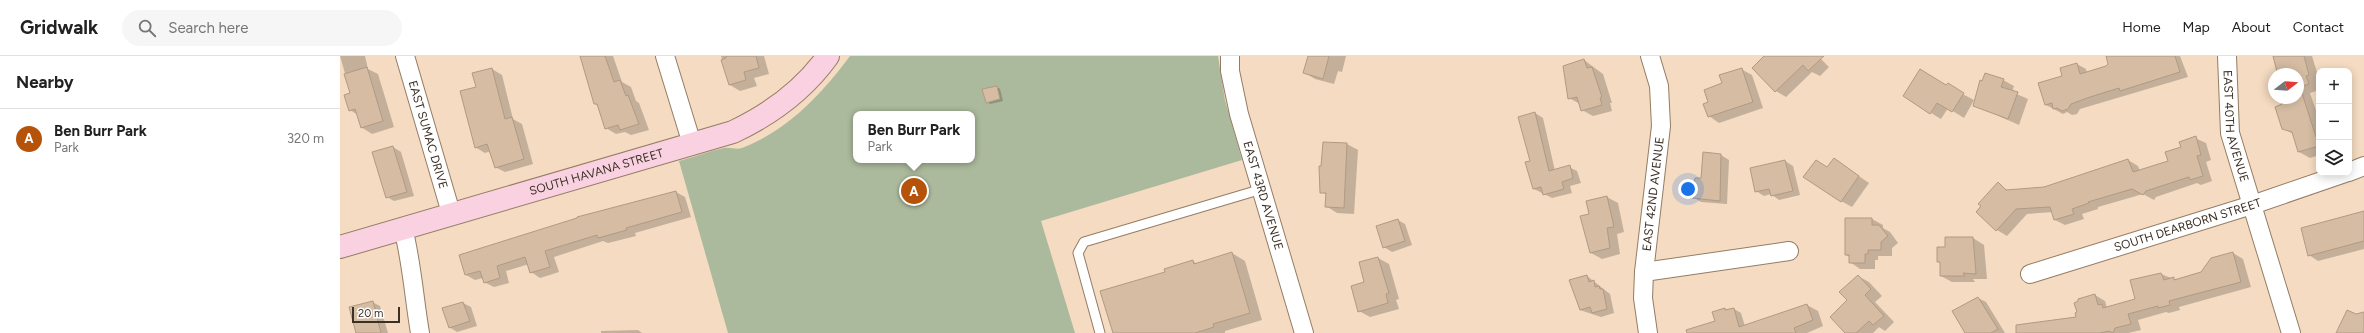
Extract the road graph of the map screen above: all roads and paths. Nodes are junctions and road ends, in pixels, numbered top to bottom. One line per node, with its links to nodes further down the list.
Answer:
1 (405, 56): 13 (street, EAST SUMAC DRIVE)
2 (665, 56): 7 (street)
3 (828, 56): 7 (street, SOUTH HAVANA STREET)
4 (1230, 56): 11 (street, EAST 43RD AVENUE)
5 (1650, 56): 17 (street, EAST 42ND AVENUE)
6 (2227, 56): 12 (street, EAST 40TH AVENUE)
7 (692, 144): 13 (street, SOUTH HAVANA STREET)
8 (2364, 166): 9 (street)
9 (2352, 171)
10 (2336, 176): 12 (street, SOUTH DEARBORN STREET)
11 (1262, 189): 20 (lane); 21 (street, EAST 43RD AVENUE)
12 (2252, 205): 18 (street, SOUTH DEARBORN STREET); 23 (street, EAST 40TH AVENUE)
13 (451, 213): 14 (street, SOUTH HAVANA STREET)
14 (404, 228): 15 (street, SOUTH HAVANA STREET); 19 (street)
15 (340, 247)
16 (1789, 251): 17 (street)
17 (1644, 272): 22 (street, EAST 42ND AVENUE)
18 (2030, 274)
19 (420, 333)
20 (1100, 333)
21 (1304, 333)
22 (1648, 333)
23 (2291, 333)

